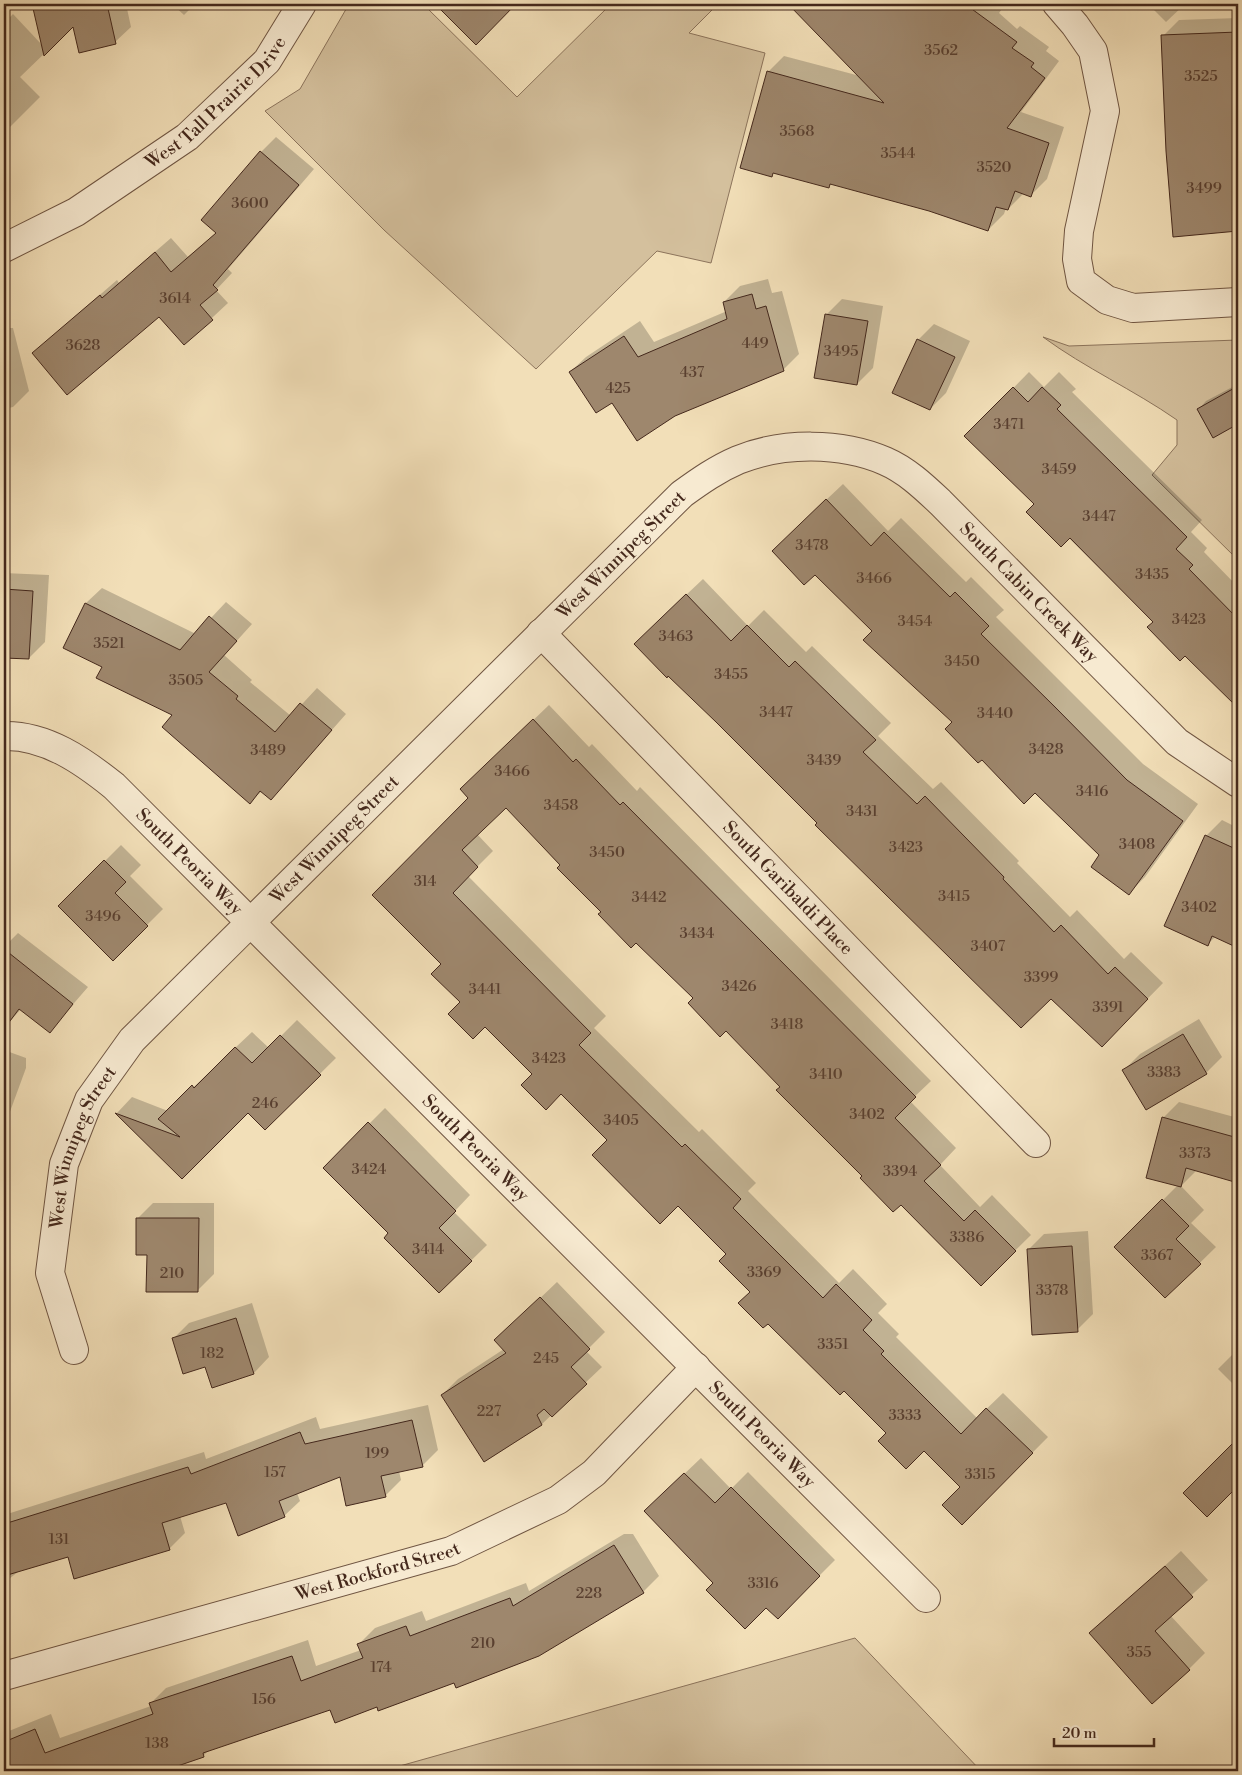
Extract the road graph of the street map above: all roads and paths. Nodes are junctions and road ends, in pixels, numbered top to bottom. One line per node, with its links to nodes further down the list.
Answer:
1 (302, 4): 3 (street, West Tall Prairie Drive)
2 (1057, 4): 4 (street)
3 (4, 248)
4 (1238, 302)
5 (798, 448): 6 (street, West Winnipeg Street); 8 (street, South Cabin Creek Way)
6 (541, 633): 9 (street, West Winnipeg Street); 10 (street, South Garibaldi Place)
7 (4, 736): 9 (street, South Peoria Way)
8 (1238, 783)
9 (250, 922): 11 (street, West Winnipeg Street); 12 (street, South Peoria Way)
10 (1036, 1143)
11 (74, 1350)
12 (696, 1367): 13 (street, South Peoria Way); 14 (street, West Rockford Street)
13 (926, 1598)
14 (4, 1676)

